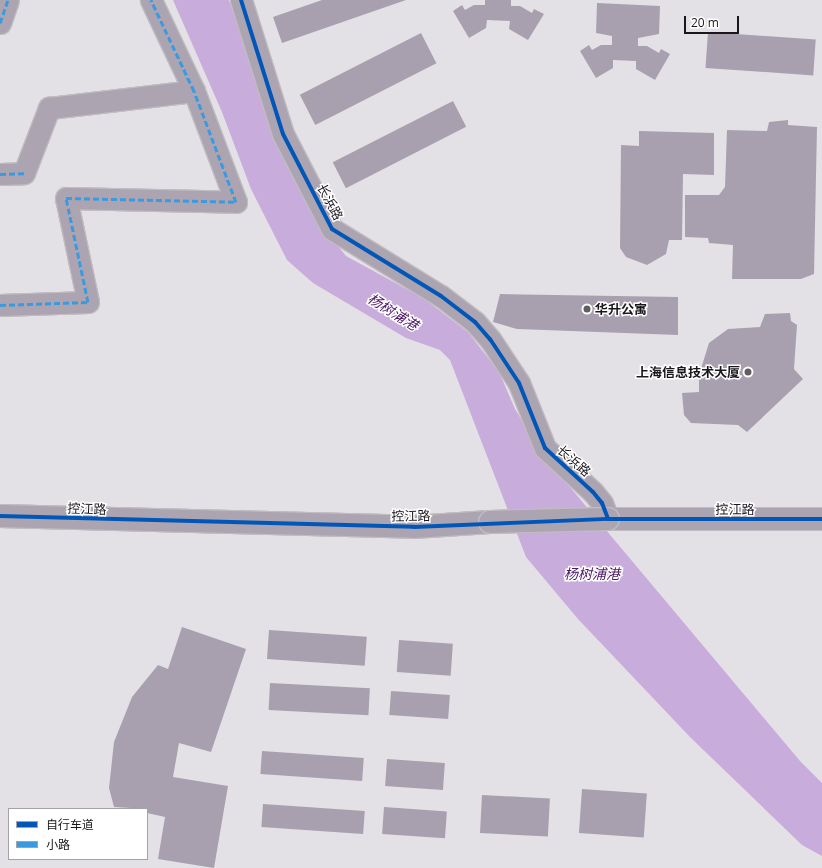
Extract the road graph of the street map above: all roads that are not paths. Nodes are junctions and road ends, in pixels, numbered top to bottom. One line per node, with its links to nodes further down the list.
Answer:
1 (8, 0): 4 (street)
2 (151, 0): 5 (street)
3 (241, 0): 9 (street, 长浜路)
4 (0, 23)
5 (194, 91): 6 (street); 7 (street)
6 (0, 174)
7 (0, 305)
8 (0, 516): 9 (main road, 控江路, bridge)
9 (608, 519): 10 (main road, 控江路)
10 (822, 519)

